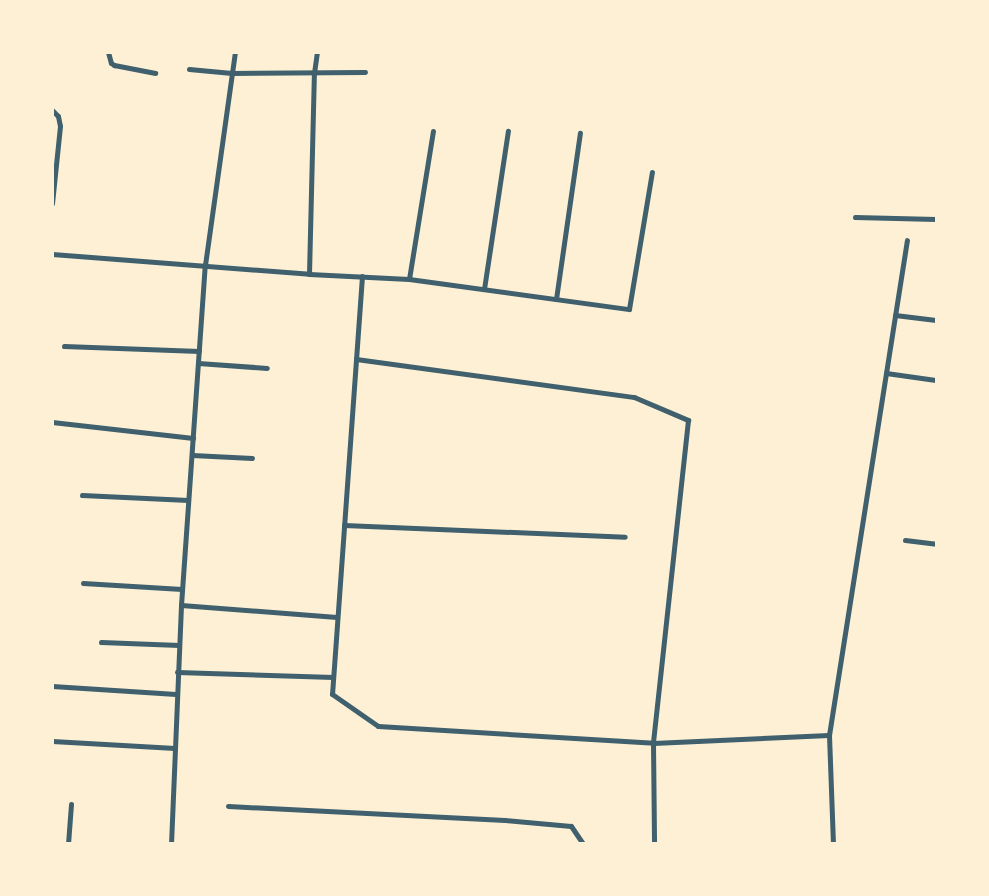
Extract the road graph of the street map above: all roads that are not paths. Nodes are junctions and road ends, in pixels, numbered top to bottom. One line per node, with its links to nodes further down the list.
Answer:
1 (108, 52): 6 (street)
2 (235, 52): 7 (street)
3 (317, 52): 8 (street)
4 (189, 69): 7 (street)
5 (365, 72): 8 (street)
6 (155, 73)
7 (232, 73): 8 (street); 19 (street)
8 (314, 73): 20 (street)
9 (52, 110): 14 (street)
10 (432, 131): 22 (street)
11 (508, 131): 23 (street)
12 (580, 133): 24 (street)
13 (652, 172): 24 (street)
14 (52, 204)
15 (855, 217): 16 (street)
16 (936, 218)
17 (907, 240): 25 (street)
18 (52, 254): 19 (street)
19 (205, 265): 20 (street); 28 (street)
20 (309, 274): 21 (street)
21 (362, 276): 22 (street); 29 (street)
22 (408, 279): 23 (street)
23 (484, 289): 24 (street)
24 (556, 299)
25 (895, 315): 26 (street); 32 (street)
26 (936, 320)
27 (64, 346): 28 (street)
28 (199, 351): 30 (street)
29 (356, 359): 40 (street); 56 (street)
30 (198, 362): 31 (street); 35 (street)
31 (267, 368)
32 (886, 373): 33 (street); 54 (street)
33 (936, 380)
34 (52, 422): 35 (street)
35 (193, 438): 36 (street)
36 (192, 455): 37 (street); 39 (street)
37 (252, 458)
38 (82, 496): 39 (street)
39 (188, 500): 45 (street)
40 (344, 525): 41 (street); 47 (street)
41 (625, 538)
42 (905, 540): 43 (street)
43 (936, 544)
44 (83, 583): 45 (street)
45 (182, 589): 46 (street)
46 (181, 605): 47 (street); 49 (street)
47 (338, 617): 51 (street)
48 (101, 642): 49 (street)
49 (179, 645): 50 (street)
50 (177, 672): 51 (street); 53 (street)
51 (333, 677): 56 (street)
52 (52, 686): 53 (street)
53 (176, 694): 57 (street)
54 (829, 735): 56 (street); 64 (street)
55 (52, 740): 57 (street)
56 (653, 743): 63 (street)
57 (175, 748): 61 (street)
58 (71, 804): 60 (street)
59 (228, 806): 62 (street)
60 (68, 844)
61 (171, 844)
62 (583, 844)
63 (654, 844)
64 (833, 844)

